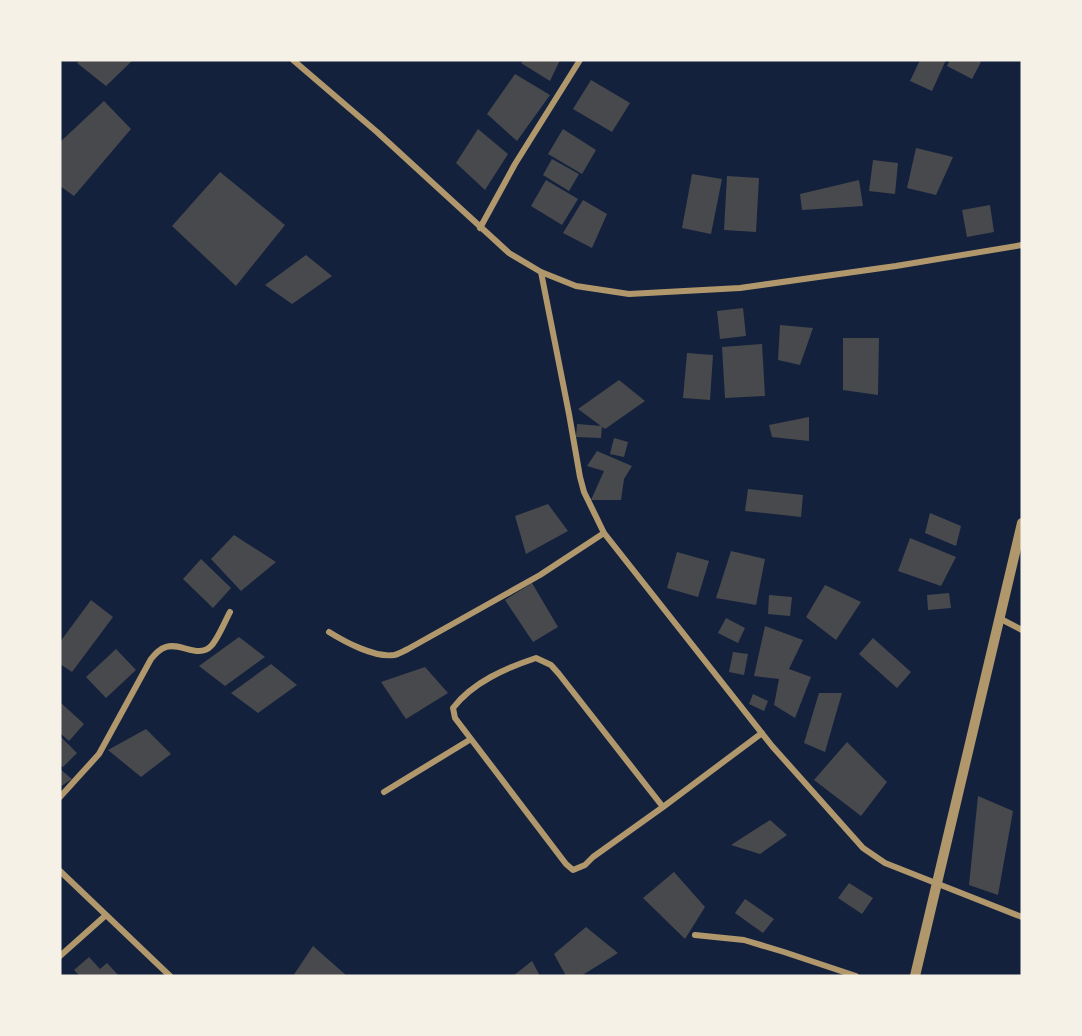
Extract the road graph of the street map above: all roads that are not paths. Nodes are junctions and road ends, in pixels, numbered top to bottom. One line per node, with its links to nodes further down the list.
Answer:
1 (293, 60): 3 (street)
2 (580, 60): 3 (street)
3 (480, 228): 5 (street)
4 (1022, 245): 5 (street)
5 (541, 272): 7 (street)
6 (1022, 523): 9 (street)
7 (603, 533): 11 (street); 12 (street)
8 (230, 612): 15 (street)
9 (999, 618): 10 (street); 18 (street)
10 (1022, 630)
11 (329, 632)
12 (762, 733): 16 (street); 18 (street)
13 (471, 739): 14 (street); 16 (street); 16 (street)
14 (384, 792)
15 (60, 797)
16 (663, 807)
17 (60, 871): 19 (street)
18 (936, 883): 20 (street); 25 (street)
19 (106, 915): 22 (street); 23 (street)
20 (1022, 917)
21 (695, 935): 24 (street)
22 (60, 956)
23 (170, 976)
24 (856, 976)
25 (915, 976)

